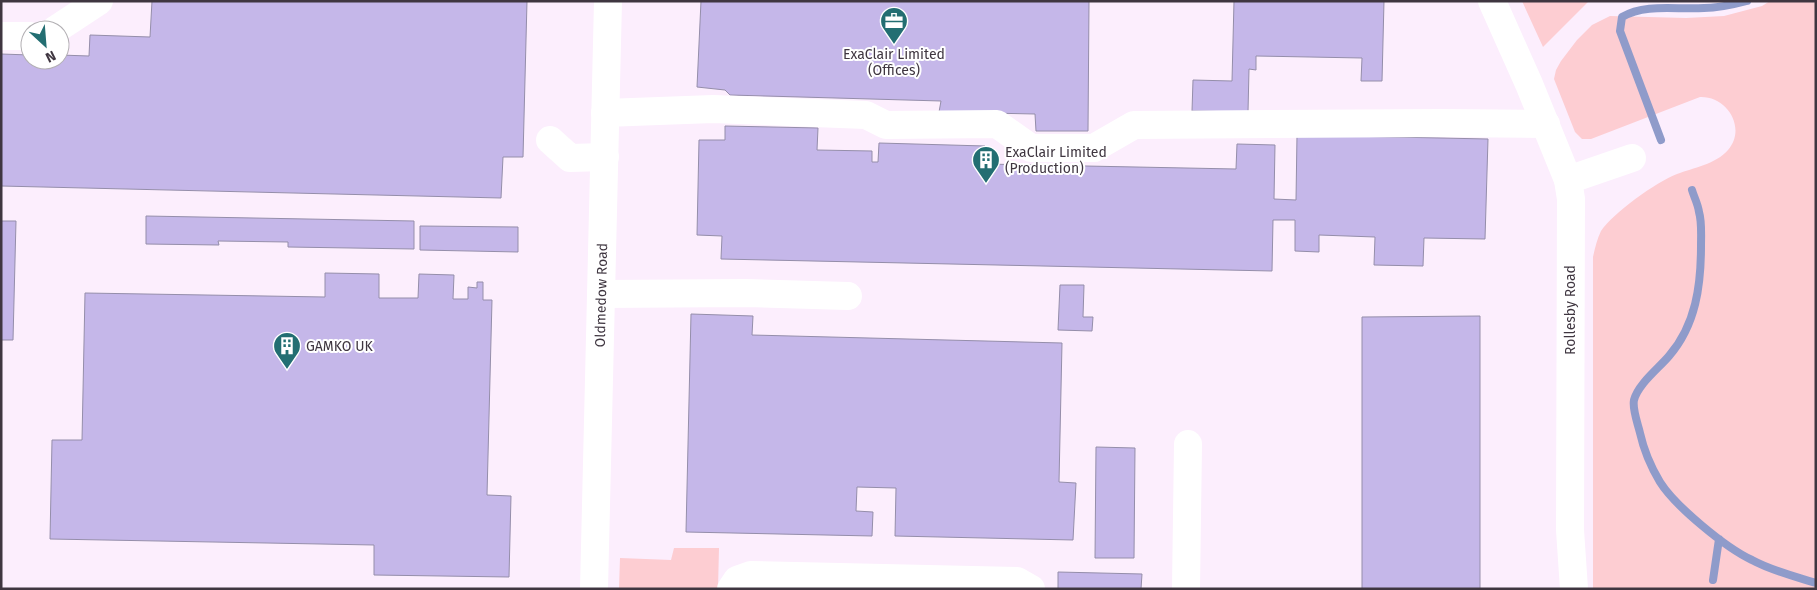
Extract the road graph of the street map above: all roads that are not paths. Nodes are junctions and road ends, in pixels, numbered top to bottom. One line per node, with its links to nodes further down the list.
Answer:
1 (99, 1): 4 (street)
2 (608, 1): 7 (street, Oldmedow Road)
3 (1492, 1): 8 (street, Rollesby Road)
4 (70, 20)
5 (1, 36): 6 (street)
6 (20, 36)
7 (605, 113): 8 (street); 10 (street, Oldmedow Road)
8 (1546, 124): 12 (street, Rollesby Road)
9 (550, 140): 10 (street)
10 (605, 157): 13 (street, Oldmedow Road)
11 (1632, 158): 12 (street)
12 (1568, 180): 20 (street, Rollesby Road)
13 (601, 294): 14 (street); 16 (street, Oldmedow Road)
14 (848, 296)
15 (1188, 444): 19 (street)
16 (594, 589)
17 (731, 589): 18 (street)
18 (1031, 589)
19 (1186, 589)
20 (1574, 589)

